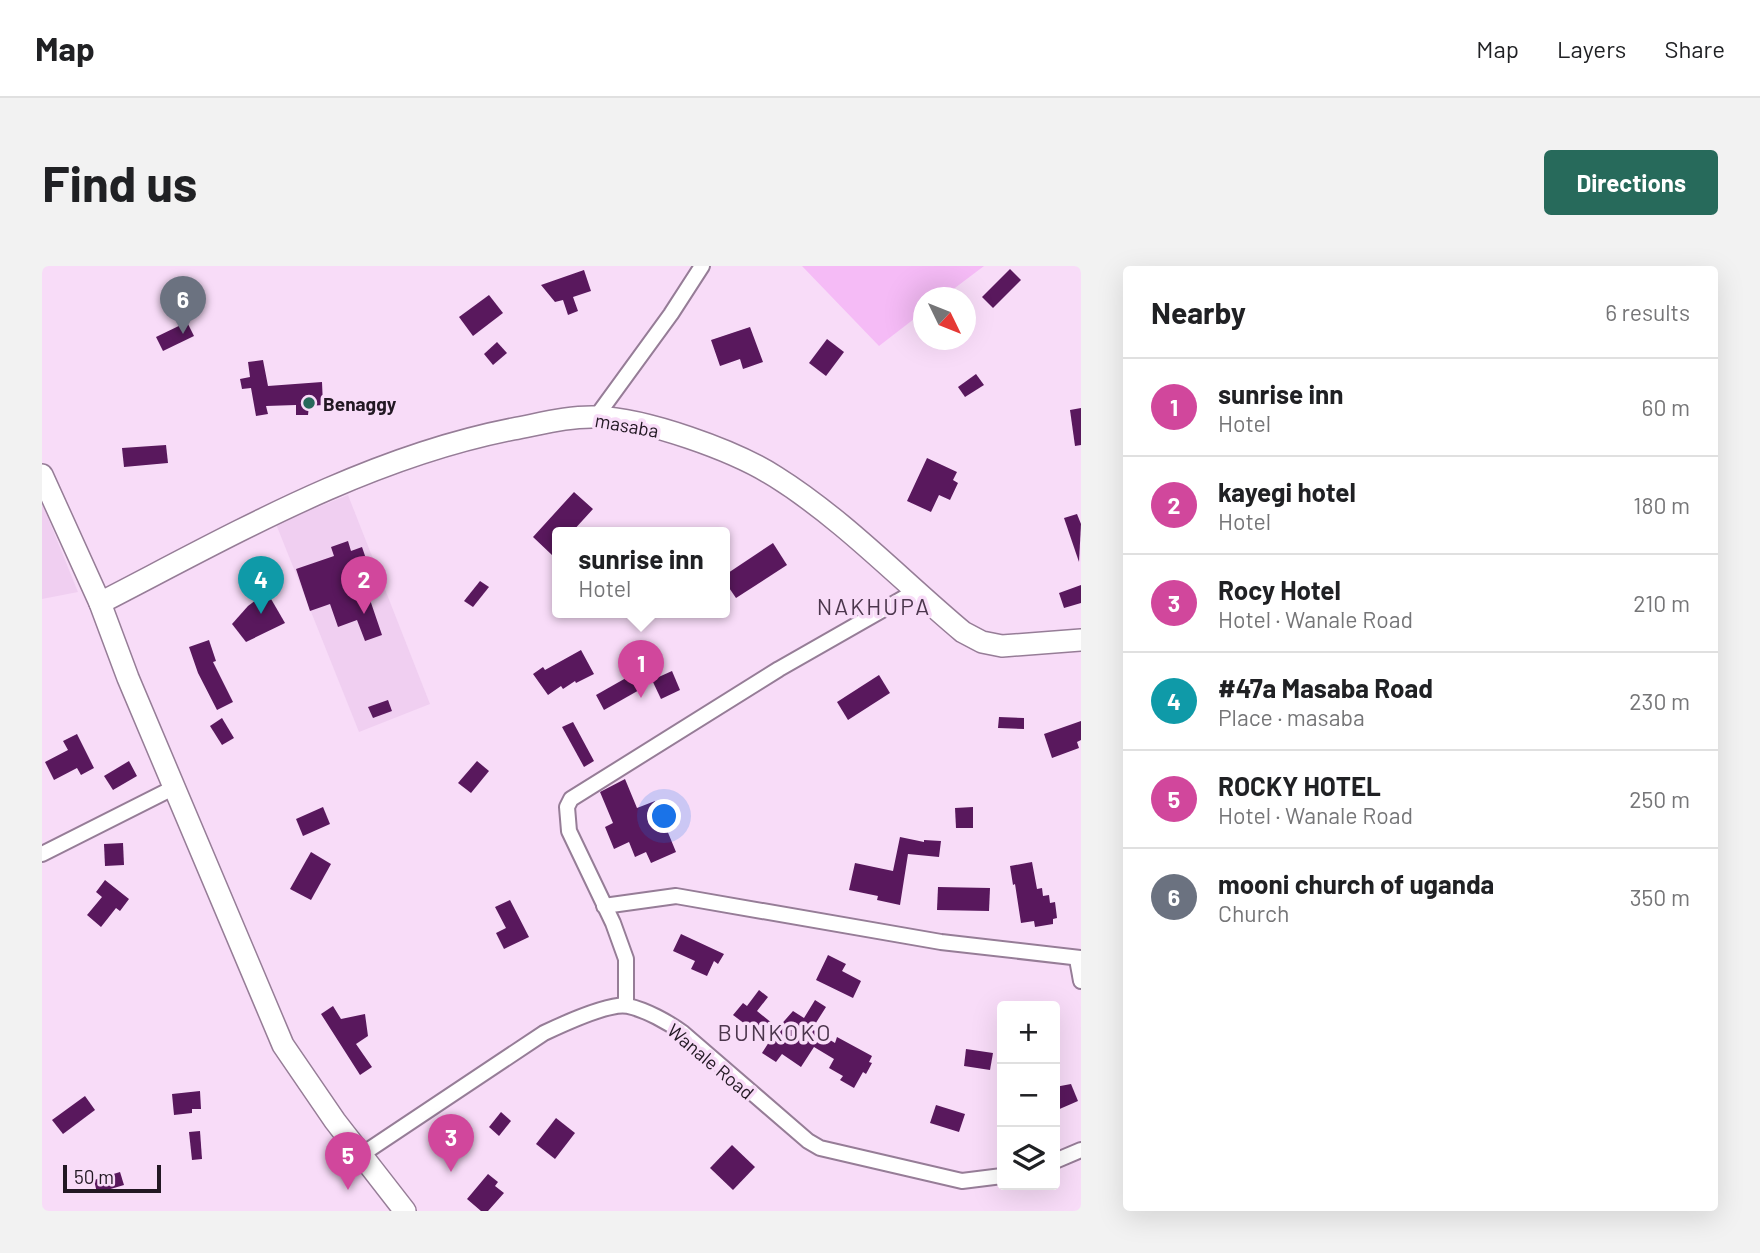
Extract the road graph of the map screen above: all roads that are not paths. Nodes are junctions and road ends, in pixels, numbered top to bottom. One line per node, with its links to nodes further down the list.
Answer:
1 (702, 266): 2 (street)
2 (596, 417): 4 (street, masaba); 5 (street, masaba)
3 (42, 475): 5 (street)
4 (914, 592): 6 (street, masaba); 9 (street)
5 (100, 603): 7 (street)
6 (1081, 640)
7 (173, 788): 8 (street); 14 (street)
8 (42, 854)
9 (604, 906): 10 (street); 12 (street)
10 (1079, 958): 11 (street)
11 (1081, 981)
12 (626, 1005): 14 (street); 16 (street, Wanale Road)
13 (1081, 1150): 15 (street)
14 (360, 1155): 17 (street)
15 (1060, 1158)
16 (997, 1177)
17 (405, 1211)

